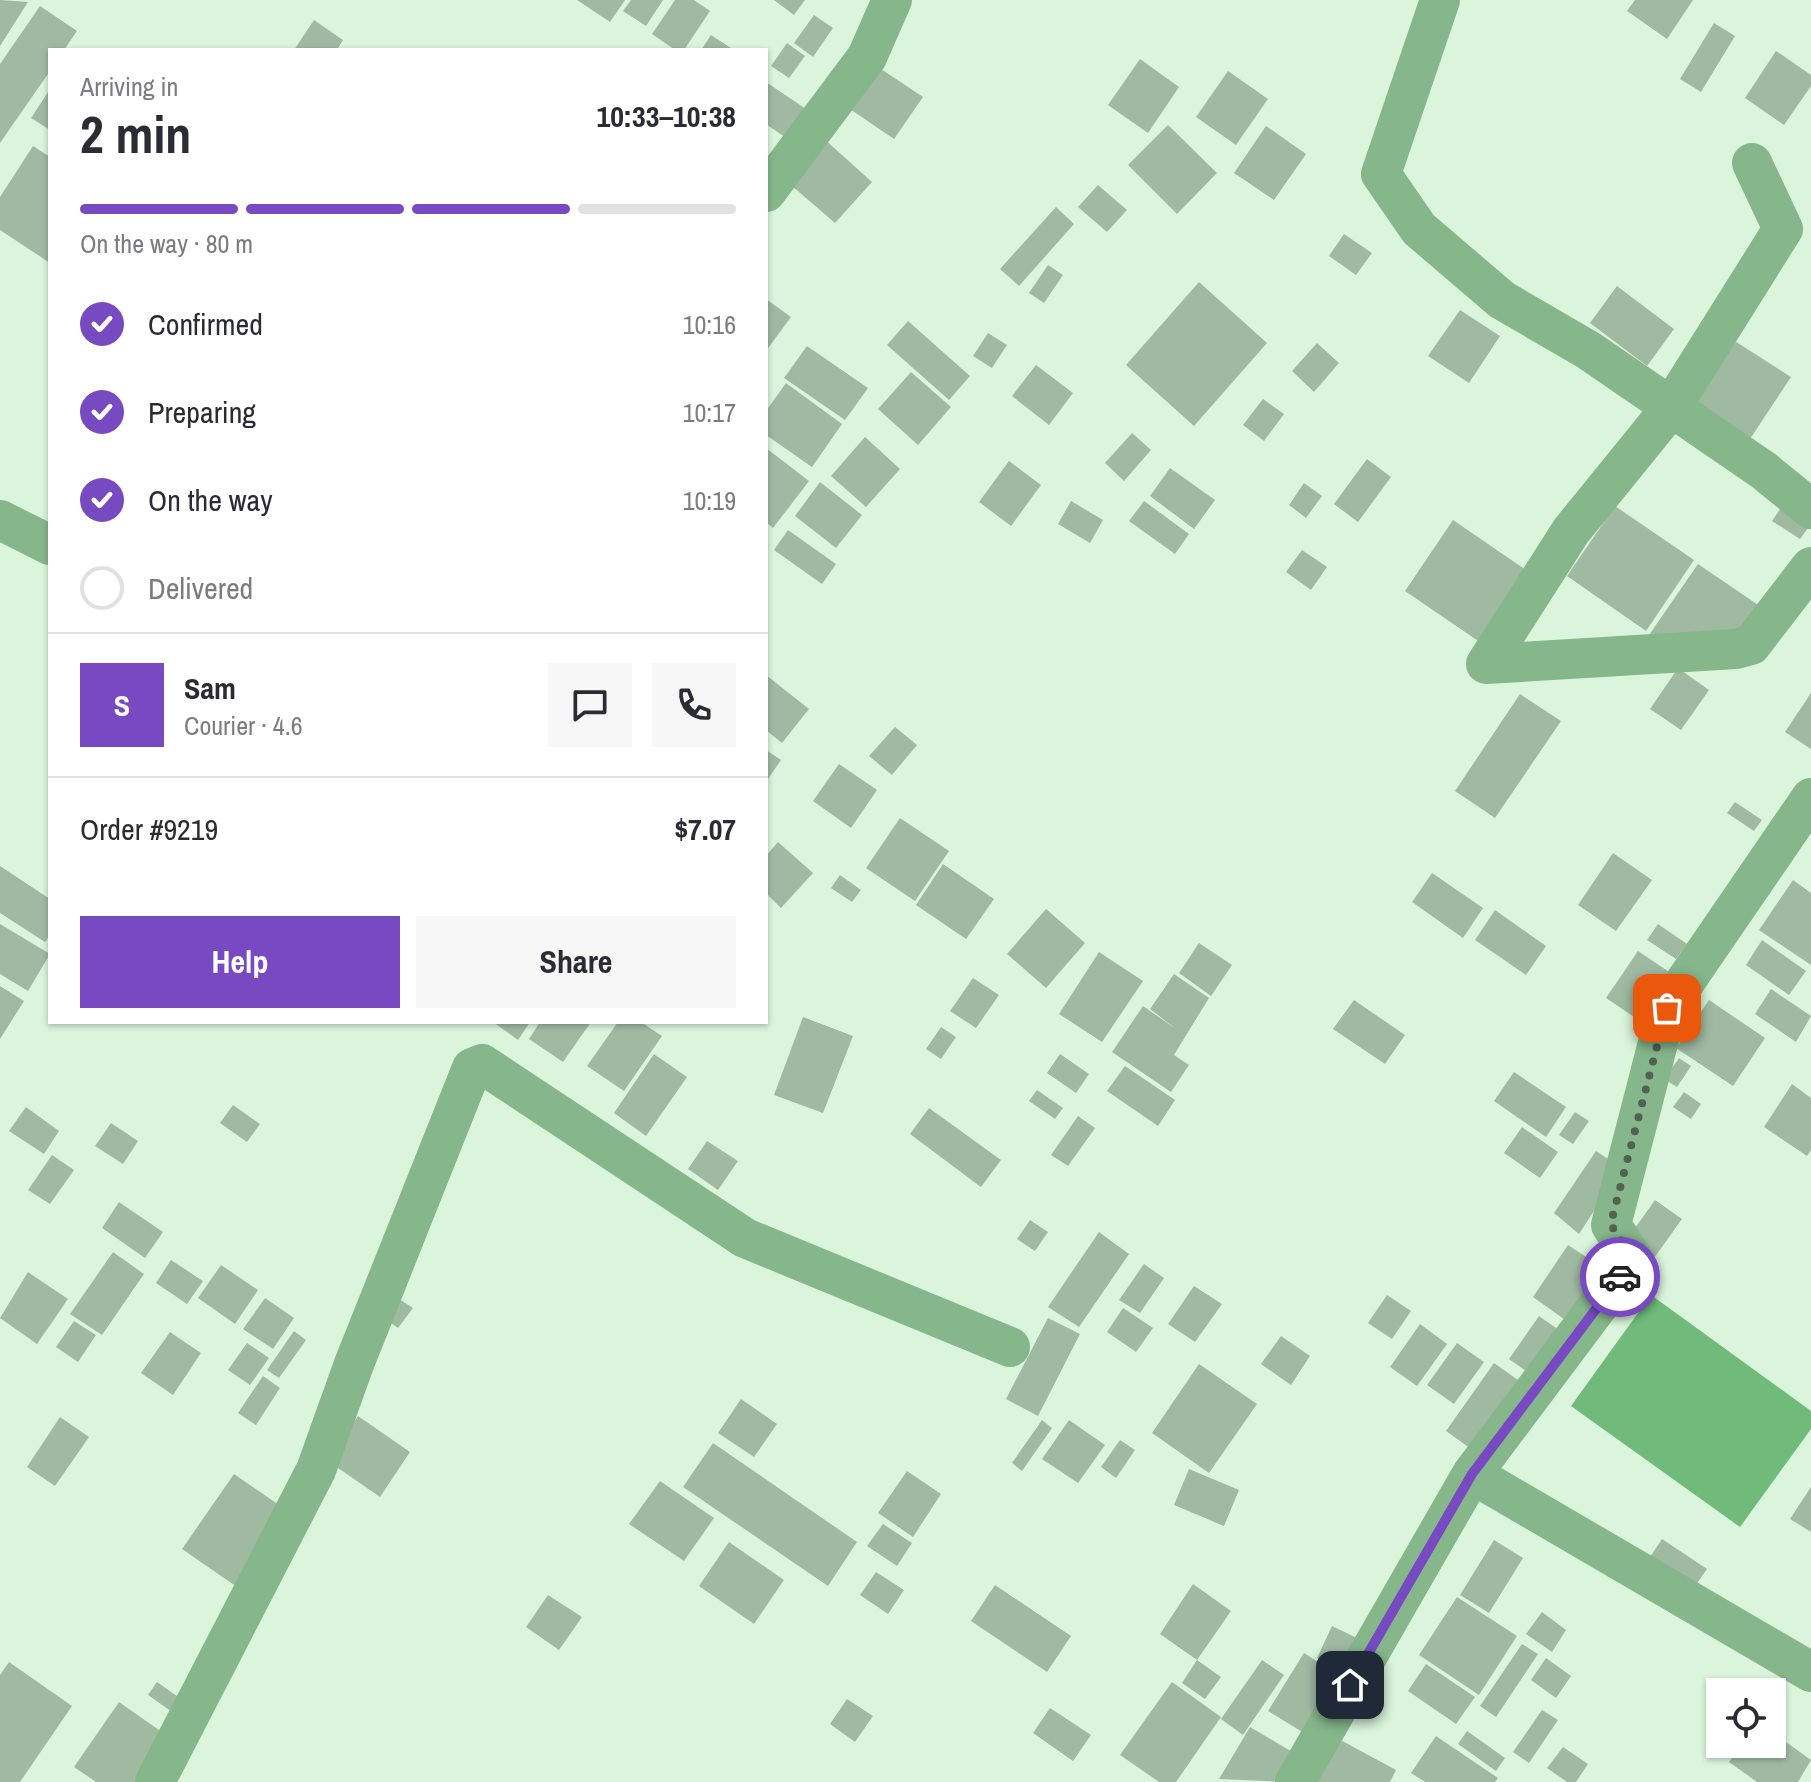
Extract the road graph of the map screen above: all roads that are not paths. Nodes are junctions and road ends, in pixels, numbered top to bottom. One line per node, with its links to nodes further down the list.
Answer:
1 (892, 0): 4 (street)
2 (1440, 0): 5 (street)
3 (1752, 163): 5 (street)
4 (768, 189)
5 (1670, 409): 6 (street); 9 (street)
6 (1811, 509)
7 (0, 520): 8 (street)
8 (48, 544)
9 (1811, 567)
10 (1811, 798): 12 (street)
11 (1010, 1347): 14 (street)
12 (1472, 1474): 13 (street); 15 (street)
13 (1811, 1672)
14 (155, 1782)
15 (1295, 1782)

